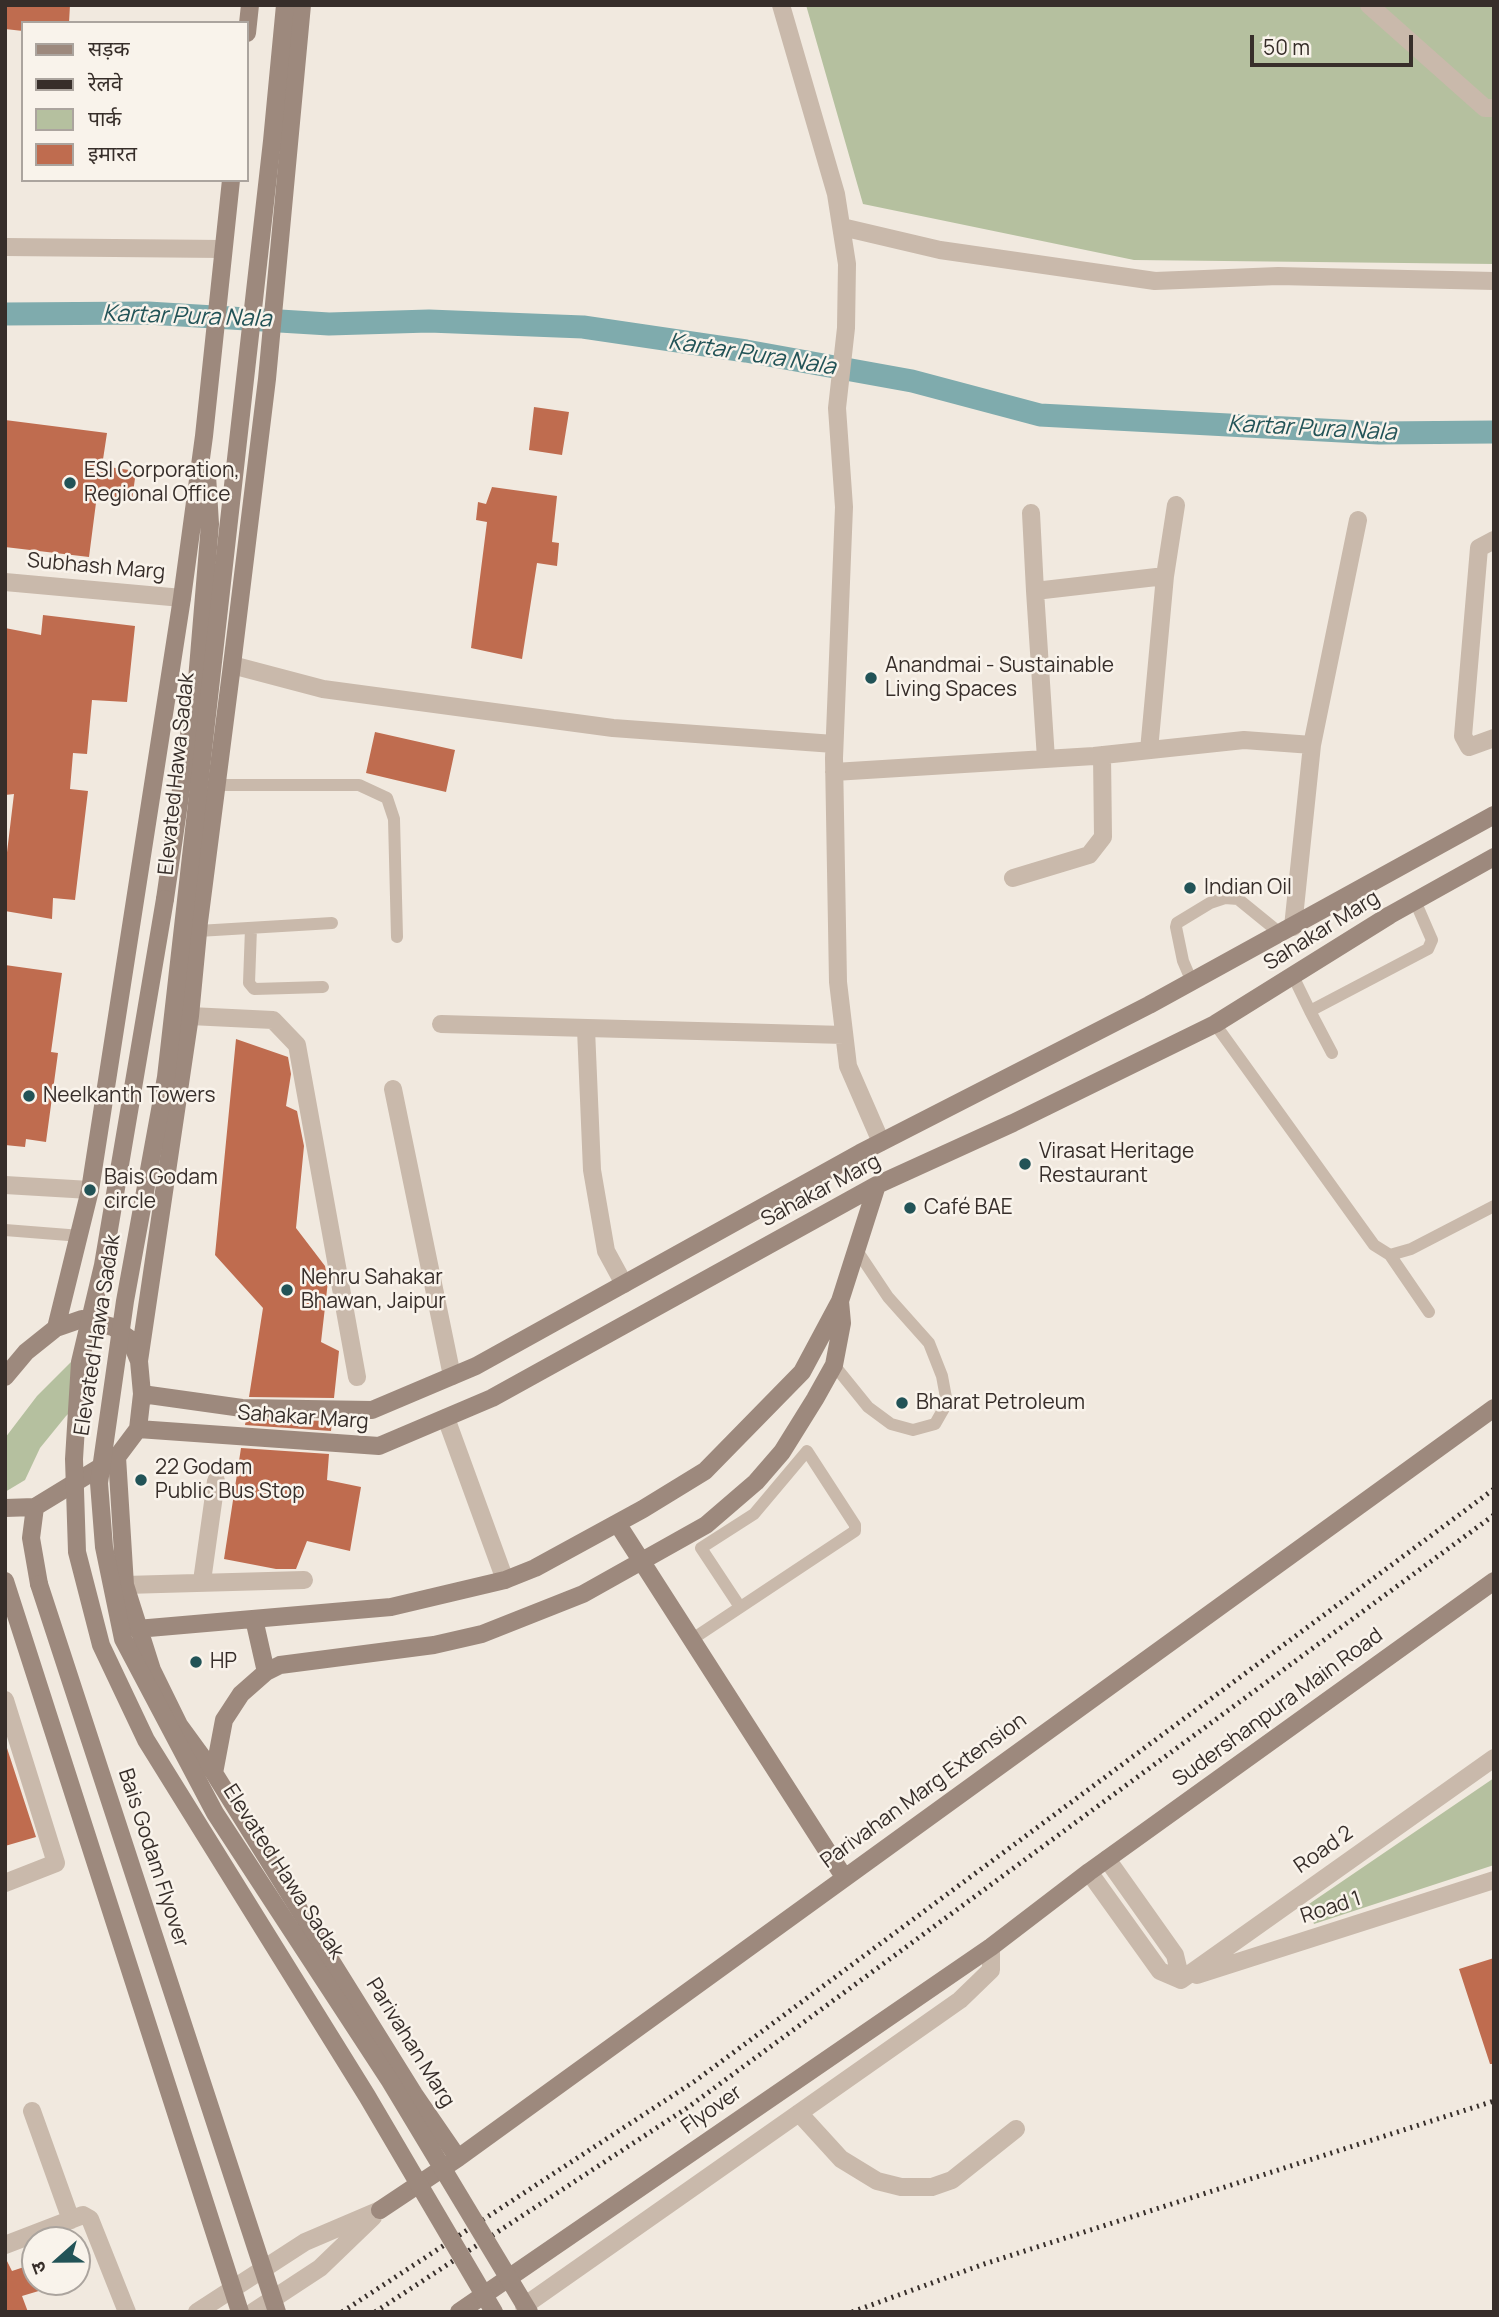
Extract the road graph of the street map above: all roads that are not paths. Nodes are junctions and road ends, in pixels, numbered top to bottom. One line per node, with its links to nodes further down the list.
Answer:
1 (250, 5): 6 (main road)
2 (285, 5): 107 (main road, Elevated Hawa Sadak, bridge)
3 (302, 5): 22 (main road)
4 (782, 5): 9 (street)
5 (1369, 5): 7 (street)
6 (248, 24)
7 (1494, 108)
8 (231, 182): 11 (main road)
9 (842, 227): 12 (street); 24 (street)
10 (5, 247): 11 (street)
11 (223, 249): 13 (main road)
12 (1494, 281)
13 (204, 436): 21 (main road); 114 (main road, Elevated Hawa Sadak, bridge)
14 (1176, 505): 18 (street)
15 (1031, 513): 20 (street)
16 (1358, 520): 25 (street)
17 (1494, 540): 23 (street)
18 (1165, 576): 20 (street); 26 (street)
19 (5, 582): 21 (street, Subhash Marg)
20 (1035, 591): 28 (street)
21 (183, 598): 54 (main road)
22 (232, 665): 24 (street); 30 (main road)
23 (1494, 738)
24 (834, 744): 29 (street)
25 (1312, 745): 26 (street); 37 (street)
26 (1149, 750): 27 (street)
27 (1102, 755): 28 (street); 33 (street)
28 (1046, 759): 29 (street)
29 (834, 772): 48 (street)
30 (217, 785): 38 (main road); 39 (lane)
31 (1494, 816): 37 (main road, Sahakar Marg)
32 (1494, 857): 34 (main road, Sahakar Marg)
33 (1013, 878)
34 (1415, 901): 40 (main road, Sahakar Marg); 43 (lane)
35 (332, 923): 36 (lane)
36 (251, 928): 38 (lane); 42 (lane)
37 (1287, 930): 41 (main road, Sahakar Marg); 41 (lane)
38 (198, 931): 44 (main road)
39 (397, 937)
40 (1293, 976): 43 (lane); 46 (main road, Sahakar Marg)
41 (1192, 982): 51 (main road, Sahakar Marg)
42 (323, 987)
43 (1310, 1011): 49 (lane)
44 (190, 1016): 64 (main road); 68 (street)
45 (441, 1024): 47 (street)
46 (1215, 1024): 53 (main road, Sahakar Marg); 59 (lane)
47 (586, 1029): 48 (street); 60 (street)
48 (844, 1035): 51 (street)
49 (1332, 1053)
50 (393, 1089): 66 (street)
51 (881, 1142): 60 (main road, Sahakar Marg)
52 (5, 1185): 54 (street)
53 (877, 1185): 58 (main road); 71 (main road, Sahakar Marg)
54 (90, 1190): 57 (main road)
55 (1494, 1206): 59 (lane)
56 (5, 1230): 57 (lane)
57 (81, 1236): 63 (main road)
58 (856, 1249): 61 (main road); 65 (lane)
59 (1390, 1255): 62 (lane)
60 (624, 1284): 66 (main road, Sahakar Marg)
61 (840, 1301): 65 (main road); 77 (main road)
62 (1429, 1312)
63 (56, 1328): 64 (main road); 67 (main road)
64 (139, 1361): 69 (main road)
65 (834, 1365): 78 (main road)
66 (452, 1376): 69 (main road, Sahakar Marg)
67 (5, 1377)
68 (357, 1377)
69 (142, 1394): 72 (main road)
70 (1494, 1408): 95 (main road, Parivahan Marg Extension)
71 (446, 1418): 72 (main road, Sahakar Marg); 80 (street)
72 (138, 1429): 73 (main road)
73 (117, 1457): 75 (main road); 84 (main road)
74 (216, 1481): 82 (street)
75 (36, 1507): 76 (main road); 112 (main road, Bais Godam Flyover, bridge)
76 (5, 1508)
77 (617, 1523): 78 (main road); 80 (main road)
78 (641, 1563): 88 (main road); 89 (main road)
79 (304, 1580): 82 (street)
80 (505, 1580): 86 (main road)
81 (5, 1581): 110 (main road, bridge)
82 (202, 1581): 84 (street)
83 (1494, 1581): 93 (main road, Sudershanpura Main Road)
84 (125, 1585): 87 (main road)
85 (740, 1607): 85 (lane); 88 (lane)
86 (254, 1619): 87 (main road); 89 (main road)
87 (137, 1629): 92 (main road)
88 (691, 1640): 95 (main road)
89 (266, 1672): 92 (main road)
90 (5, 1700): 97 (street)
91 (1494, 1758): 99 (street, Road 2)
92 (214, 1773): 103 (main road, Parivahan Marg)
93 (1107, 1859): 94 (main road, Sudershanpura Main Road); 99 (street)
94 (1089, 1872): 98 (main road, Sudershanpura Main Road); 99 (street)
95 (844, 1877): 103 (main road, Parivahan Marg Extension)
96 (1494, 1880): 99 (street, Road 1)
97 (5, 1883)
98 (991, 1947): 101 (street); 113 (main road, Flyover, bridge)
99 (1181, 1980)
100 (32, 2111): 105 (street)
101 (799, 2113): 102 (street); 107 (street)
102 (1016, 2129)
103 (458, 2158): 104 (main road, Parivahan Marg Extension)
104 (380, 2210): 109 (street); 111 (street)
105 (71, 2220): 106 (street); 108 (street)
106 (5, 2245)
107 (527, 2309)
108 (127, 2312)
109 (197, 2312)
110 (240, 2312)
111 (253, 2312)
112 (277, 2312)
113 (458, 2312)
114 (494, 2312)

